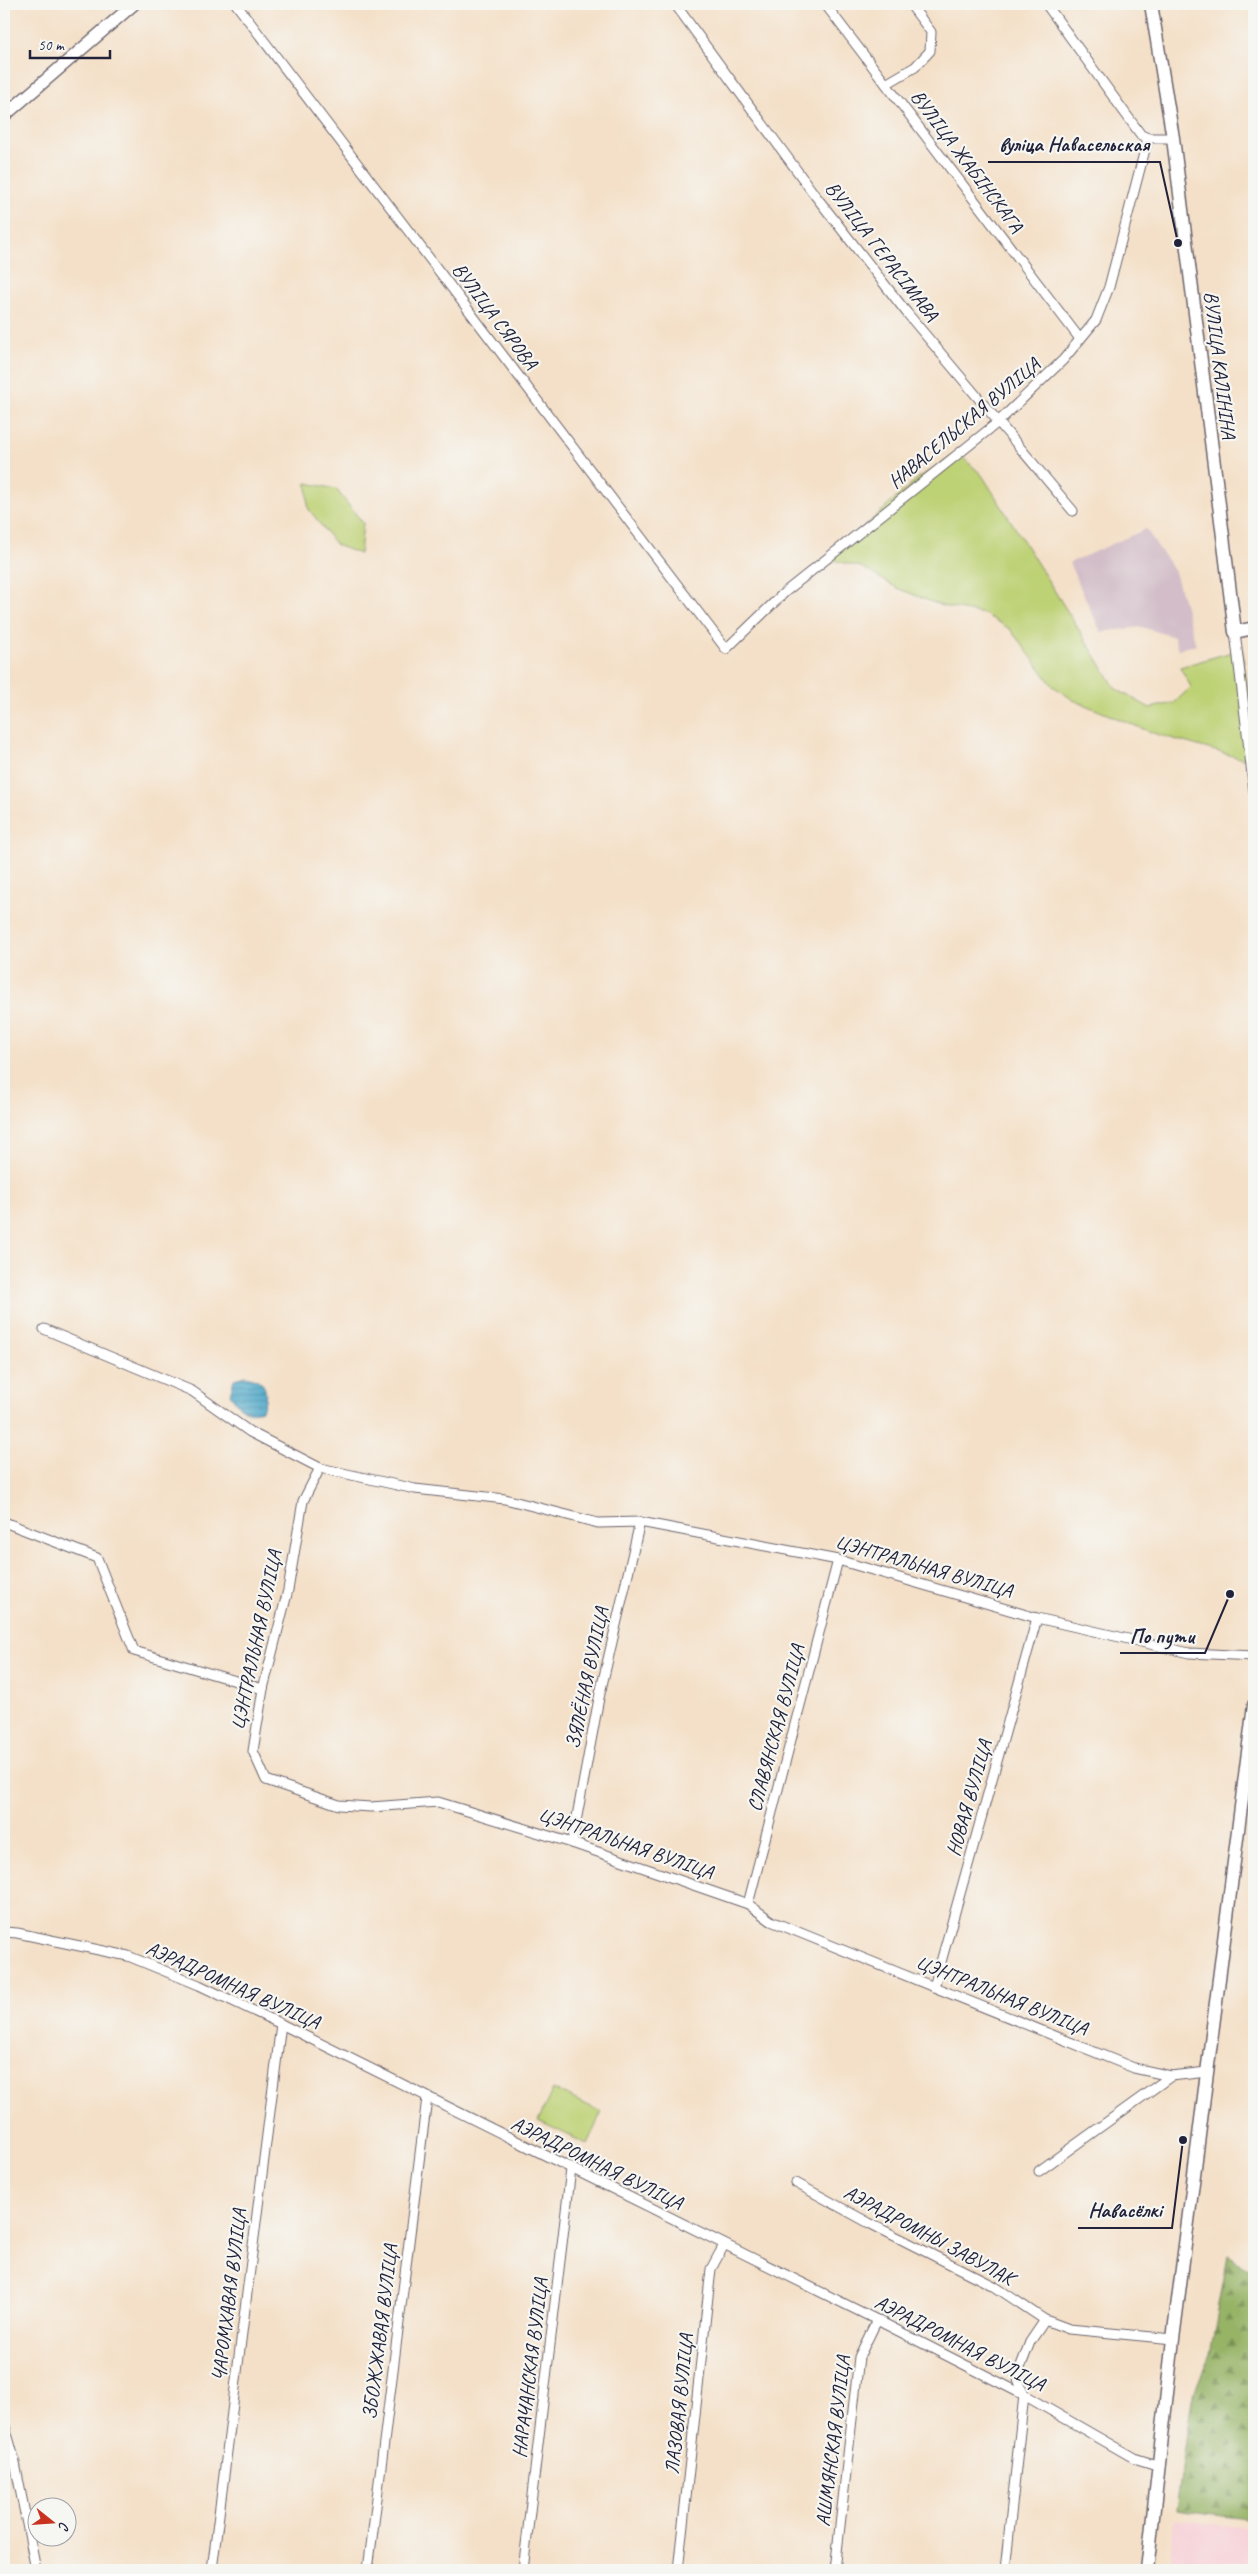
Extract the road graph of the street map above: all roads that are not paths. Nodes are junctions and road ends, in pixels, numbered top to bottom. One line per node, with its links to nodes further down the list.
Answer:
1 (134, 4): 9 (street)
2 (236, 4): 17 (street, ВУЛІЦА СЯРОВА)
3 (675, 4): 13 (street, ВУЛІЦА ГЕРАСІМАВА)
4 (825, 4): 8 (street, ВУЛІЦА ЖАБІНСКАГА)
5 (910, 4): 8 (street)
6 (1046, 4): 10 (street)
7 (1150, 4): 11 (main road, ВУЛІЦА КАЛІНІНА)
8 (886, 84): 12 (street, ВУЛІЦА ЖАБІНСКАГА)
9 (4, 116)
10 (1148, 138): 11 (street); 12 (street, НАВАСЕЛЬСКАЯ ВУЛІЦА)
11 (1173, 138): 16 (main road, ВУЛІЦА КАЛІНІНА)
12 (1080, 340): 13 (street, НАВАСЕЛЬСКАЯ ВУЛІЦА)
13 (997, 423): 14 (street, ВУЛІЦА ГЕРАСІМАВА); 17 (street, НАВАСЕЛЬСКАЯ ВУЛІЦА)
14 (1072, 511)
15 (1254, 628): 16 (main road)
16 (1235, 632): 18 (street, ВУЛІЦА КАЛІНІНА)
17 (726, 649)
18 (1254, 791)
19 (44, 1329): 20 (street)
20 (320, 1468): 22 (street, ЦЭНТРАЛЬНАЯ ВУЛІЦА); 26 (street, ЦЭНТРАЛЬНАЯ ВУЛІЦА)
21 (4, 1522): 26 (street)
22 (640, 1522): 23 (street, ЦЭНТРАЛЬНАЯ ВУЛІЦА); 28 (street, ЗЯЛЁНАЯ ВУЛІЦА)
23 (838, 1560): 24 (street, ЦЭНТРАЛЬНАЯ ВУЛІЦА); 29 (street, СЛАВЯНСКАЯ ВУЛІЦА)
24 (1037, 1618): 25 (street, ЦЭНТРАЛЬНАЯ ВУЛІЦА); 31 (street, НОВАЯ ВУЛІЦА)
25 (1254, 1656)
26 (263, 1688): 28 (street, ЦЭНТРАЛЬНАЯ ВУЛІЦА)
27 (1254, 1705): 33 (main road)
28 (572, 1843): 29 (street, ЦЭНТРАЛЬНАЯ ВУЛІЦА)
29 (748, 1904): 31 (street, ЦЭНТРАЛЬНАЯ ВУЛІЦА)
30 (4, 1932): 32 (street, АЭРАДРОМНАЯ ВУЛІЦА)
31 (934, 1988): 34 (street, ЦЭНТРАЛЬНАЯ ВУЛІЦА)
32 (281, 2024): 35 (street, АЭРАДРОМНАЯ ВУЛІЦА); 47 (street, ЧАРОМХАВАЯ ВУЛІЦА)
33 (1207, 2072): 34 (street, ЦЭНТРАЛЬНАЯ ВУЛІЦА); 42 (main road)
34 (1171, 2076): 37 (street)
35 (426, 2098): 36 (street, АЭРАДРОМНАЯ ВУЛІЦА); 48 (street, ЗБОЖЖАВАЯ ВУЛІЦА)
36 (571, 2169): 39 (street, АЭРАДРОМНАЯ ВУЛІЦА); 49 (street, НАРАЧАНСКАЯ ВУЛІЦА)
37 (1038, 2171)
38 (796, 2183): 41 (street, АЭРАДРОМНЫ ЗАВУЛАК)
39 (724, 2245): 40 (street, АЭРАДРОМНАЯ ВУЛІЦА); 50 (street, ЛАЗОВАЯ ВУЛІЦА)
40 (877, 2320): 43 (street, АЭРАДРОМНАЯ ВУЛІЦА); 51 (street, АШМЯНСКАЯ ВУЛІЦА)
41 (1045, 2320): 42 (street, АЭРАДРОМНЫ ЗАВУЛАК); 43 (street)
42 (1172, 2339): 45 (main road)
43 (1024, 2395): 45 (street, АЭРАДРОМНАЯ ВУЛІЦА); 52 (street)
44 (4, 2423): 46 (street)
45 (1160, 2466): 53 (main road)
46 (36, 2570)
47 (212, 2570)
48 (368, 2570)
49 (523, 2570)
50 (678, 2570)
51 (835, 2570)
52 (1005, 2570)
53 (1148, 2570)

